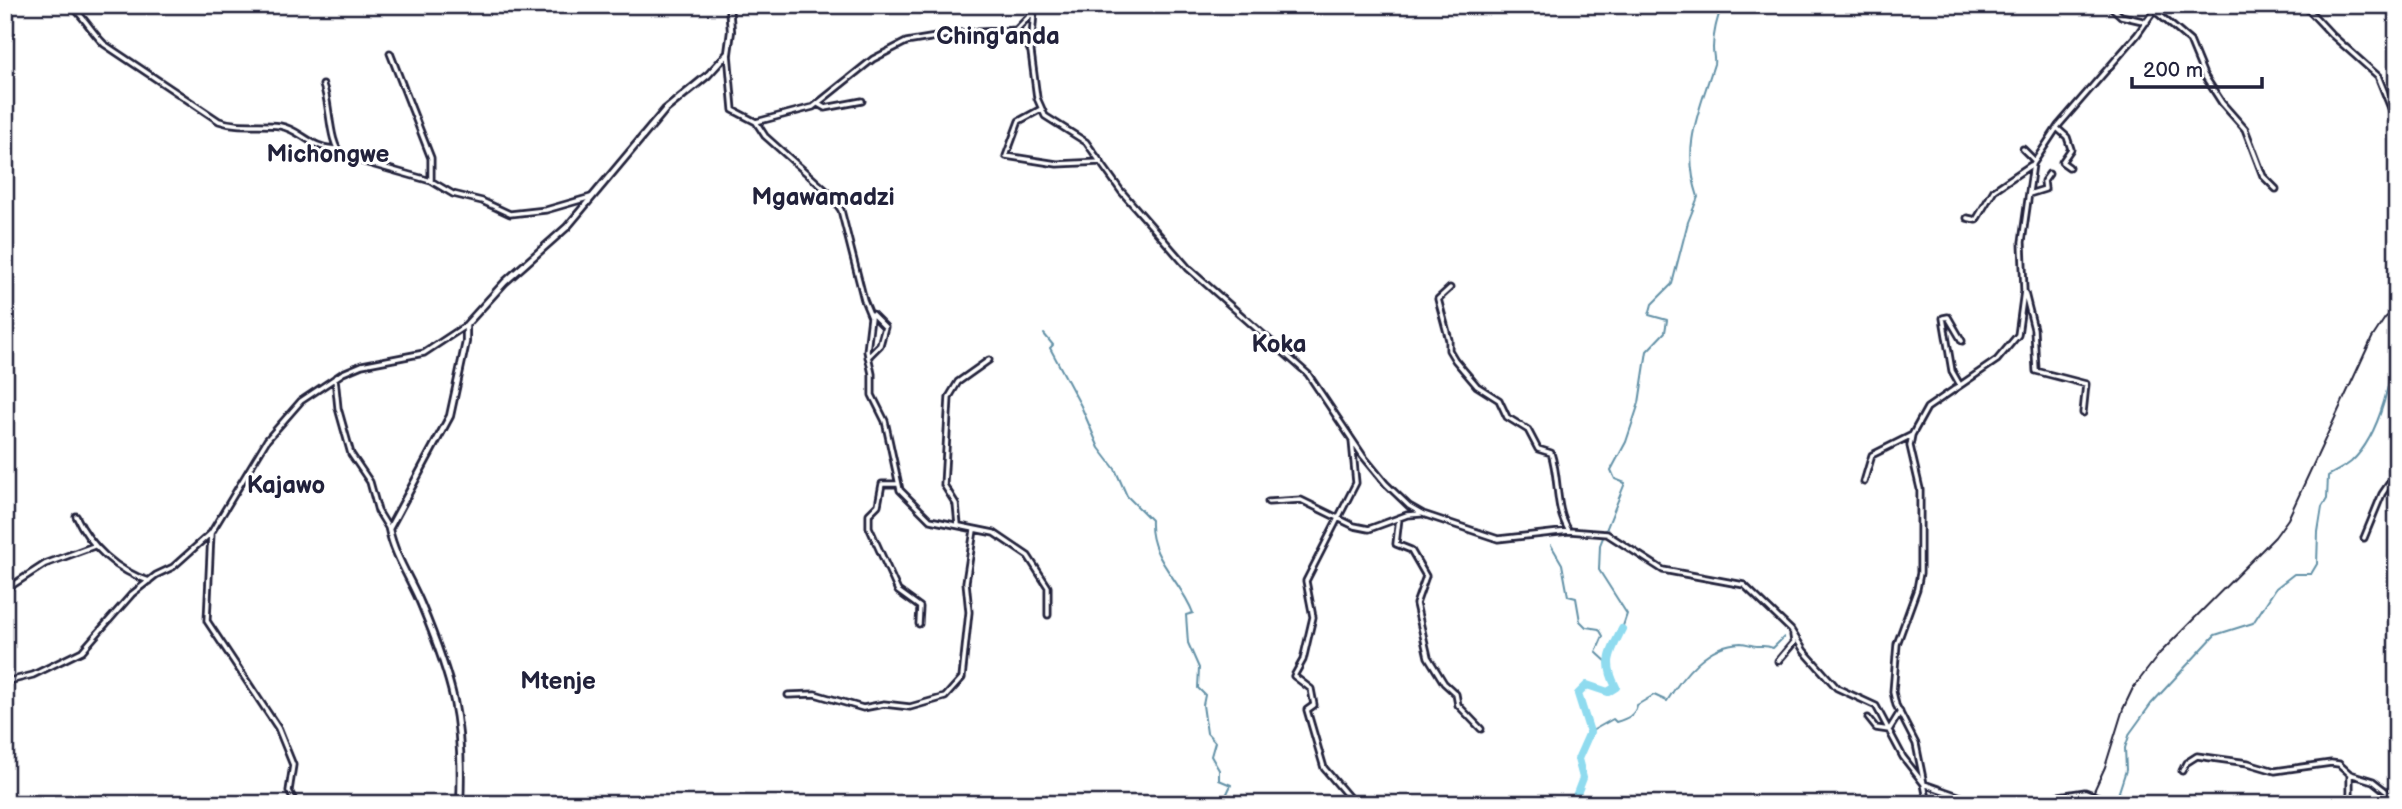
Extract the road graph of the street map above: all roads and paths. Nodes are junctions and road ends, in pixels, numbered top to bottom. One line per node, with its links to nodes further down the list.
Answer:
1 (71, 5): 20 (street)
2 (729, 5): 12 (street)
3 (1040, 5): 7 (street)
4 (2109, 5): 8 (street)
5 (2304, 5): 18 (street)
6 (2156, 7): 8 (street); 27 (street)
7 (1034, 11): 9 (street); 11 (street)
8 (2147, 22): 19 (street)
9 (1017, 30): 11 (street); 15 (street)
10 (390, 52): 26 (street)
11 (1031, 52): 16 (street)
12 (728, 53): 17 (street); 29 (street)
13 (323, 85): 20 (street)
14 (862, 101): 15 (street)
15 (818, 104): 17 (street)
16 (1041, 109): 22 (street); 22 (street)
17 (756, 122): 33 (street)
18 (2397, 122)
19 (2057, 128): 23 (street); 24 (street)
20 (335, 149): 26 (street)
21 (2023, 149): 23 (street)
22 (1101, 162): 42 (street)
23 (2034, 162): 28 (street); 30 (street)
24 (2069, 167)
25 (2049, 174): 28 (street)
26 (431, 181): 29 (street)
27 (2276, 189)
28 (2029, 194): 32 (street)
29 (593, 196): 34 (street)
30 (1967, 218)
31 (1450, 288): 54 (street)
32 (2024, 291): 39 (street); 40 (street)
33 (870, 312): 36 (street); 36 (street)
34 (465, 326): 38 (street); 52 (street)
35 (1962, 341): 39 (street)
36 (868, 357): 45 (street)
37 (989, 360): 51 (street)
38 (335, 378): 52 (street); 55 (street)
39 (1960, 385): 41 (street)
40 (2083, 413)
41 (1912, 435): 44 (street); 66 (street)
42 (1352, 439): 47 (street); 49 (street)
43 (2397, 472): 56 (street)
44 (1864, 482)
45 (897, 484): 51 (street); 61 (street)
46 (1268, 502): 49 (street)
47 (1423, 514): 50 (street); 54 (street)
48 (76, 516): 57 (street)
49 (1340, 518): 50 (street); 77 (street)
50 (1399, 518): 68 (street)
51 (958, 526): 53 (street)
52 (389, 529): 76 (street)
53 (974, 530): 60 (street); 65 (street)
54 (1569, 531): 62 (street)
55 (212, 533): 58 (street); 75 (street)
56 (2364, 538)
57 (94, 546): 58 (street); 59 (street)
58 (149, 581): 64 (street)
59 (5, 590)
60 (1048, 615)
61 (919, 624)
62 (1791, 630): 63 (street); 69 (street)
63 (1777, 661)
64 (5, 682)
65 (788, 695)
66 (1900, 712): 69 (street); 72 (street)
67 (1868, 718): 69 (street)
68 (1480, 729)
69 (1889, 730): 72 (street)
70 (2182, 771): 71 (street)
71 (2350, 774): 73 (street); 81 (street)
72 (1924, 784): 78 (street); 79 (street)
73 (2397, 800)
74 (2115, 803): 80 (street)
75 (296, 804)
76 (460, 804)
77 (1379, 804)
78 (1928, 804)
79 (1981, 804)
80 (2006, 804)
81 (2350, 804)

